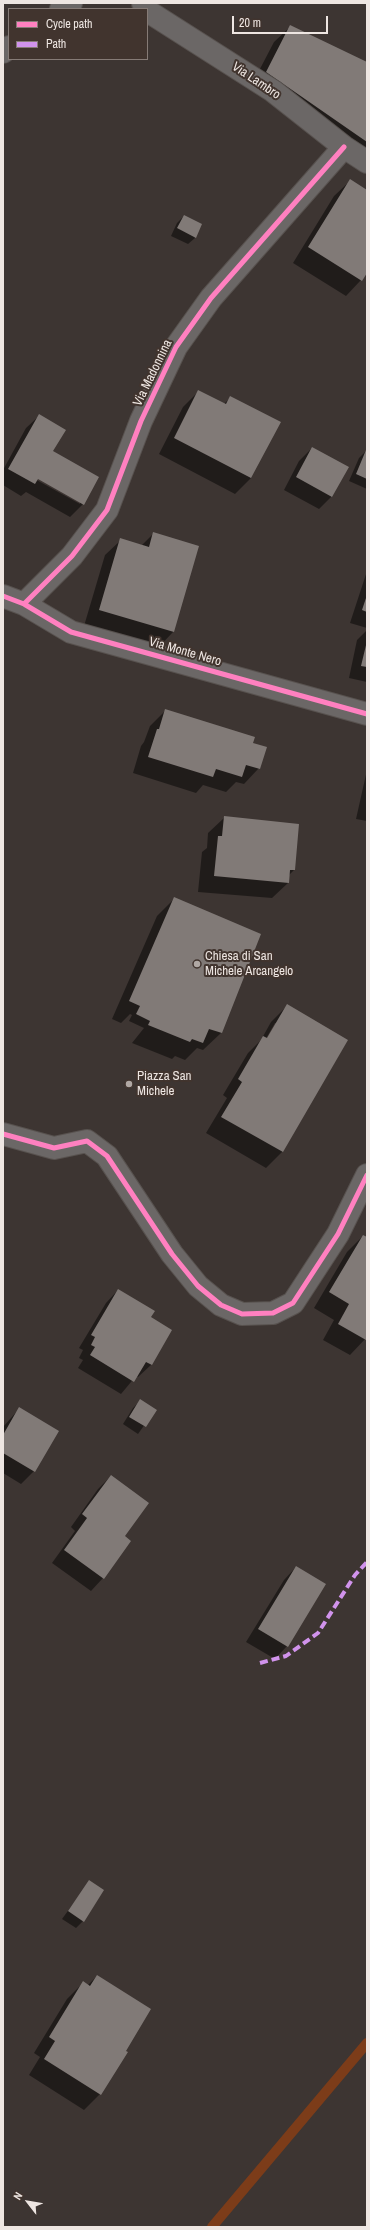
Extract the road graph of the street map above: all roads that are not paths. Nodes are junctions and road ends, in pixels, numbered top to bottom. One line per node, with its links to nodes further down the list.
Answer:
1 (148, 10): 2 (street, Via Lambro)
2 (344, 147): 3 (street, Via Lambro); 4 (street, Via Madonnina)
3 (367, 162)
4 (9, 599): 5 (street, Via Monte Nero)
5 (367, 714)
6 (3, 1134): 7 (street)
7 (367, 1175)

